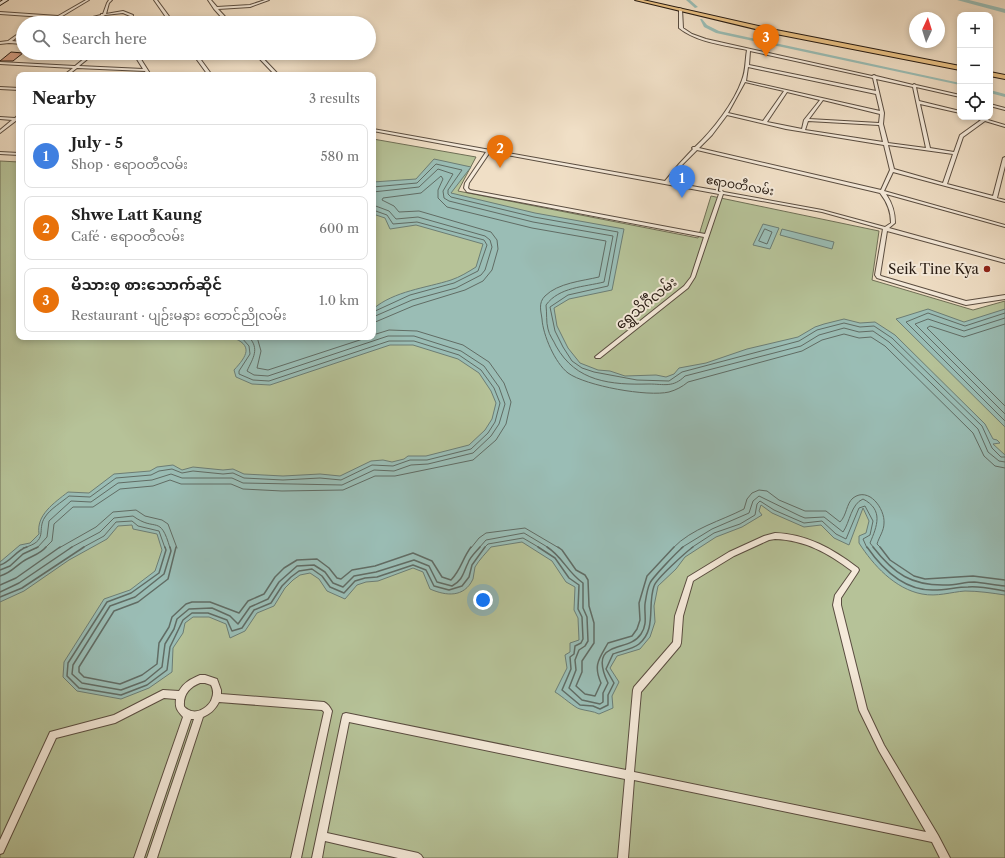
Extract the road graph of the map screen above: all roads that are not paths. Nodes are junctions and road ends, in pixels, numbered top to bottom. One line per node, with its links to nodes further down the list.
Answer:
1 (6, 0): 9 (street)
2 (88, 0): 15 (street)
3 (111, 0): 16 (street)
4 (155, 0): 18 (street)
5 (209, 0): 11 (street)
6 (246, 0): 10 (street)
7 (268, 0): 10 (street)
8 (637, 0): 12 (main road)
9 (0, 4)
10 (250, 6): 11 (street)
11 (215, 8): 19 (street)
12 (680, 9): 24 (street); 33 (main road)
13 (0, 13): 14 (street)
14 (44, 16)
15 (61, 16)
16 (102, 16): 17 (street)
17 (132, 16)
18 (167, 16)
19 (223, 16)
20 (16, 37): 21 (street)
21 (9, 42): 22 (street); 23 (street)
22 (16, 42)
23 (1, 44)
24 (749, 50): 30 (street); 40 (street)
25 (84, 60): 31 (street)
26 (139, 60): 34 (street)
27 (199, 60): 36 (street)
28 (262, 60): 32 (street)
29 (0, 63): 31 (street)
30 (746, 66): 42 (street); 47 (street)
31 (76, 67): 34 (street); 35 (street)
32 (269, 67): 37 (street); 38 (street)
33 (957, 67)
34 (145, 70)
35 (70, 72)
36 (208, 72)
37 (269, 72)
38 (274, 72)
39 (993, 75): 41 (main road)
40 (874, 76): 43 (street); 47 (street)
41 (1005, 77)
42 (743, 81): 46 (street); 54 (street)
43 (914, 85): 48 (street); 50 (street)
44 (0, 88): 45 (street)
45 (16, 89)
46 (786, 91): 49 (street); 61 (street)
47 (878, 93): 55 (street)
48 (957, 95)
49 (822, 99): 55 (street); 59 (street)
50 (918, 102): 53 (street); 69 (street)
51 (993, 106): 52 (street)
52 (1005, 109)
53 (957, 111)
54 (725, 113): 61 (street); 68 (street)
55 (882, 113): 62 (street)
56 (0, 118): 57 (street)
57 (16, 118)
58 (16, 120): 66 (street)
59 (806, 120): 62 (street); 65 (street)
60 (984, 120): 63 (street); 72 (street)
61 (764, 123): 65 (street)
62 (881, 124): 67 (street)
63 (1005, 126)
64 (376, 131): 70 (street, ဧရာဝတီလမ်း)
65 (803, 131): 67 (street)
66 (0, 132)
67 (886, 144): 69 (street); 75 (street)
68 (694, 148): 76 (street); 79 (street)
69 (928, 148): 72 (street)
70 (488, 152): 76 (street, ဧရာဝတီလမ်း); 84 (street)
71 (0, 153): 73 (street)
72 (956, 153): 77 (street)
73 (16, 154)
74 (1005, 158): 80 (street)
75 (892, 170): 77 (street); 79 (street)
76 (667, 182): 78 (street, ဧရာဝတီလမ်း)
77 (945, 184): 80 (street)
78 (722, 192): 83 (street, ဧရာဝတီလမ်း); 84 (street, ရွှေသိင်္ဂီလမ်း)
79 (882, 192): 82 (street); 83 (street)
80 (995, 198): 81 (street)
81 (1005, 200)
82 (1005, 226)
83 (885, 229): 85 (street, ဧရာဝတီလမ်း); 86 (street)
84 (707, 236): 87 (street, ရွှေသိင်္ဂီလမ်း)
85 (1005, 262)
86 (1005, 297)
87 (598, 357)
88 (181, 695): 89 (street); 90 (street); 95 (street)
89 (217, 698): 91 (street); 98 (street)
90 (188, 715): 91 (street); 96 (street)
91 (200, 715): 97 (street)
92 (630, 774): 93 (street); 94 (street); 94 (street); 101 (street)
93 (322, 836): 99 (street); 100 (street)
94 (935, 838): 102 (street)
95 (0, 850)
96 (139, 858)
97 (152, 858)
98 (296, 858)
99 (317, 858)
100 (418, 858)
101 (623, 858)
102 (945, 858)

